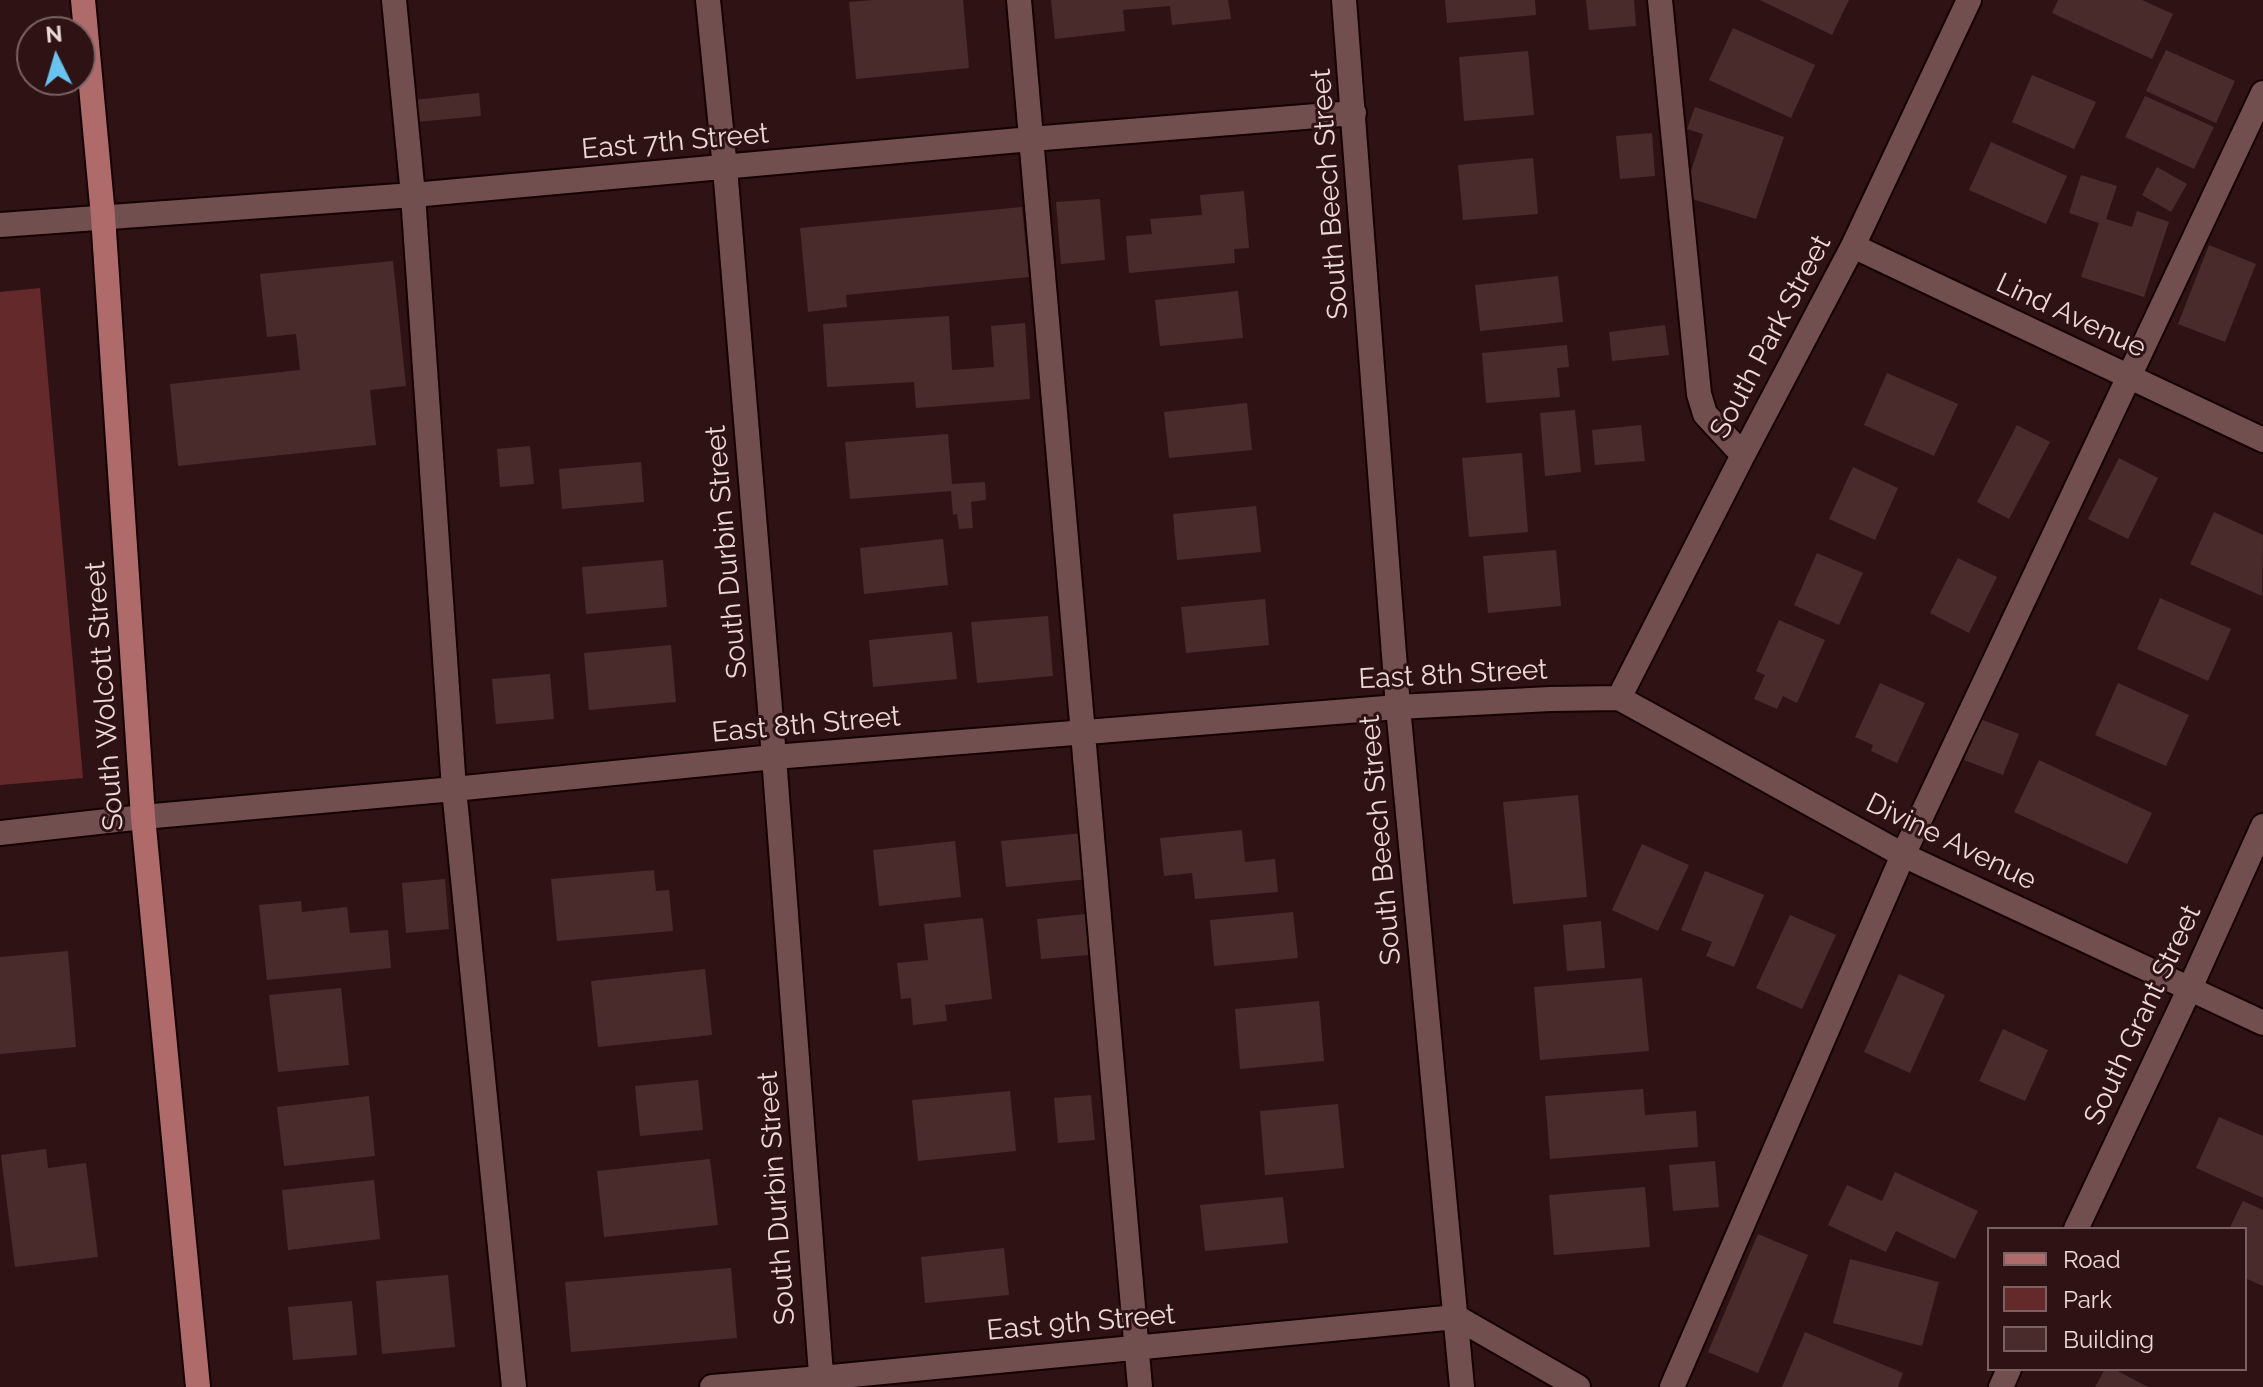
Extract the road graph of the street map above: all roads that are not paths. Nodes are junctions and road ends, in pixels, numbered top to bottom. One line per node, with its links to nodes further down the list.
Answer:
1 (83, 0): 13 (main road, South Wolcott Street)
2 (394, 0): 12 (street)
3 (708, 0): 11 (street, South Durbin Street)
4 (1019, 0): 10 (street)
5 (1344, 0): 9 (street, South Beech Street)
6 (1969, 0): 15 (street, South Park Street)
7 (1661, 1): 18 (street)
8 (2263, 93): 16 (street)
9 (1354, 113): 10 (street, East 7th Street); 20 (street, South Beech Street)
10 (1031, 139): 11 (street, East 7th Street); 21 (street)
11 (725, 168): 12 (street, East 7th Street); 22 (street, South Durbin Street)
12 (413, 195): 13 (street, East 7th Street); 23 (street)
13 (103, 216): 14 (street, East 7th Street); 24 (main road, South Wolcott Street)
14 (0, 225)
15 (1853, 246): 16 (street, Lind Avenue); 18 (street, South Park Street)
16 (2129, 377): 17 (street, Lind Avenue); 27 (street)
17 (2263, 440)
18 (1743, 455): 19 (street, South Park Street)
19 (1619, 698): 20 (street, East 8th Street); 27 (street, Divine Avenue)
20 (1398, 707): 21 (street, East 8th Street); 31 (street, South Beech Street)
21 (1083, 732): 22 (street, East 8th Street); 32 (street)
22 (774, 757): 23 (street, East 8th Street); 33 (street, South Durbin Street)
23 (454, 789): 24 (street, East 8th Street); 35 (street)
24 (143, 817): 26 (street, East 8th Street); 34 (main road, South Wolcott Street)
25 (2263, 826): 28 (street, South Grant Street)
26 (0, 833)
27 (1903, 855): 28 (street, Divine Avenue); 40 (street)
28 (2190, 988): 29 (street, Divine Avenue); 30 (street, South Grant Street)
29 (2263, 1023)
30 (2077, 1227)
31 (1456, 1317): 32 (street, East 9th Street); 38 (street, South Beech Street); 39 (street)
32 (1136, 1348): 33 (street, East 9th Street); 37 (street)
33 (822, 1383): 36 (street, East 9th Street)
34 (198, 1387)
35 (514, 1387)
36 (712, 1387)
37 (1140, 1387)
38 (1462, 1387)
39 (1578, 1387)
40 (1672, 1387)

